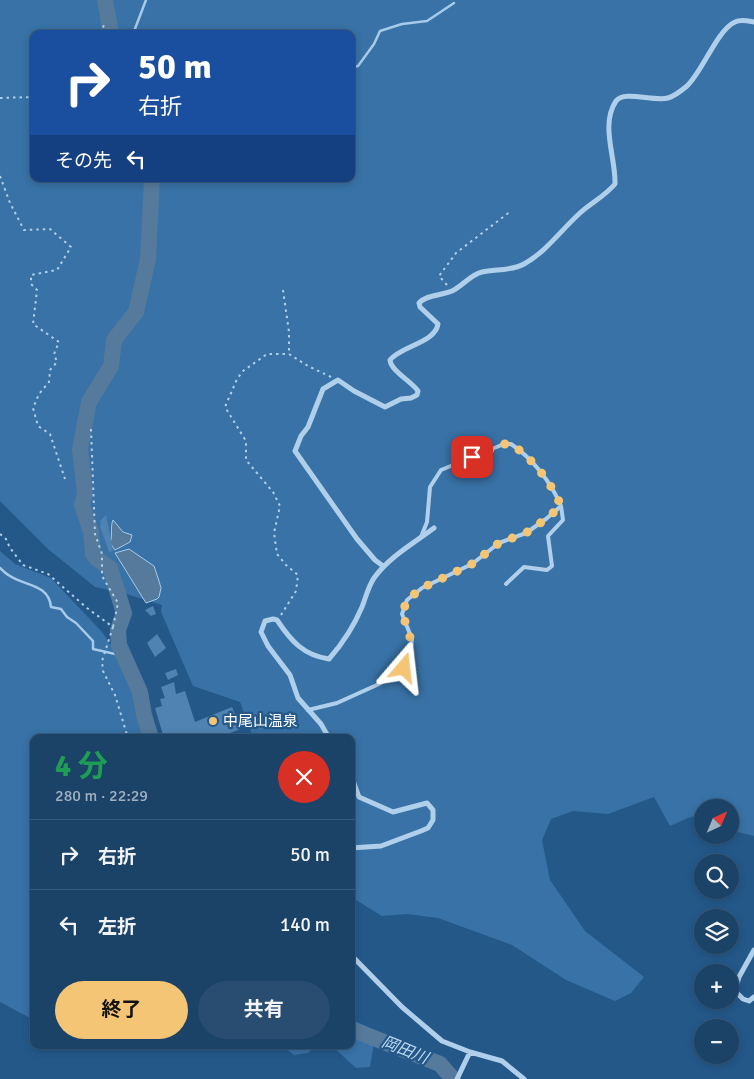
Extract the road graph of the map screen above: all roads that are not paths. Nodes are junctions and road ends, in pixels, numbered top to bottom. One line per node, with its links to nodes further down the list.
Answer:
1 (754, 22): 5 (street)
2 (561, 506): 4 (lane); 6 (lane); 7 (lane)
3 (434, 528): 4 (street)
4 (421, 537): 5 (street)
5 (384, 566): 7 (street)
6 (506, 584)
7 (308, 710): 8 (street)
8 (326, 734)
9 (355, 786): 10 (street)
10 (355, 848)
11 (754, 950): 13 (street)
12 (355, 958): 14 (street)
13 (754, 997)
14 (470, 1052): 15 (street); 16 (street)
15 (458, 1077)
16 (524, 1079)

